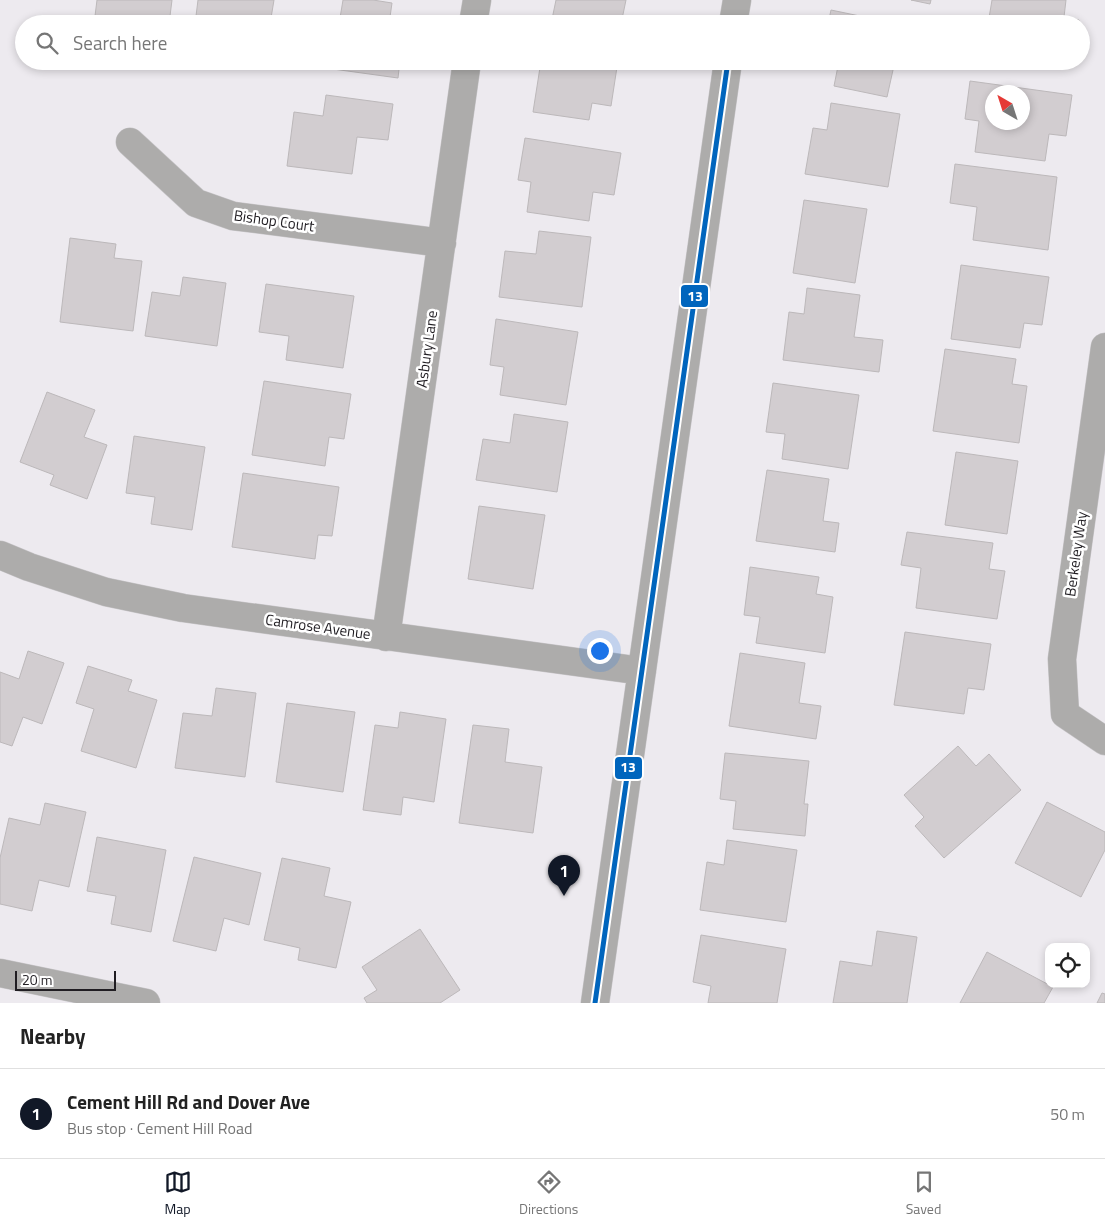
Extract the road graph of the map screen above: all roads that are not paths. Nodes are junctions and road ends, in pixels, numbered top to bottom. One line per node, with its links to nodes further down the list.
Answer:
1 (477, 0): 3 (street)
2 (737, 0): 4 (street)
3 (474, 15)
4 (734, 15)
5 (466, 70): 8 (street, Asbury Lane)
6 (727, 70): 12 (street)
7 (130, 142): 8 (street, Bishop Court)
8 (442, 243): 11 (street, Asbury Lane)
9 (1105, 347): 13 (street, Berkeley Way)
10 (0, 555): 11 (street, Camrose Avenue)
11 (386, 637): 12 (street, Camrose Avenue)
12 (642, 671): 16 (street)
13 (1105, 741)
14 (0, 973): 15 (street)
15 (146, 1003)
16 (595, 1003)

